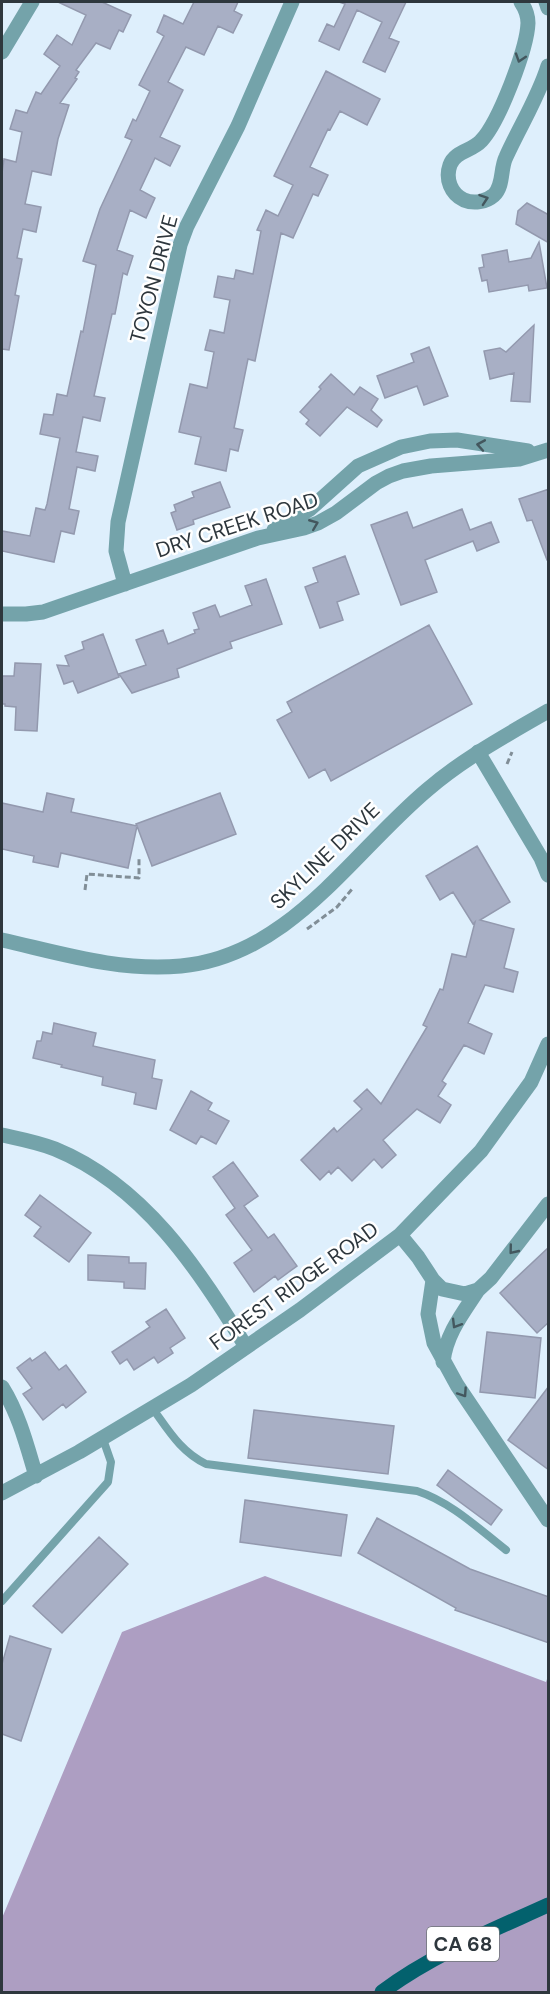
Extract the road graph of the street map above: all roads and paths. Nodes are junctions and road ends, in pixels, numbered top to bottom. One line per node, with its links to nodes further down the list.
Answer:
1 (32, 2): 6 (street)
2 (292, 2): 10 (street, TOYON DRIVE)
3 (521, 2): 7 (street, one-way to 7)
4 (546, 2): 5 (street)
5 (549, 8)
6 (2, 51)
7 (549, 66)
8 (544, 451): 9 (street, DRY CREEK ROAD, one-way to 8); 9 (street, one-way to 9)
9 (258, 538): 10 (street, DRY CREEK ROAD)
10 (125, 584): 11 (street, DRY CREEK ROAD)
11 (2, 614)
12 (549, 711): 13 (street, SKYLINE DRIVE)
13 (478, 752): 15 (street); 19 (street, SKYLINE DRIVE)
14 (139, 857): 17 (path)
15 (549, 875)
16 (358, 882): 18 (path)
17 (85, 890)
18 (304, 931)
19 (2, 940)
20 (549, 1044): 23 (street, FOREST RIDGE ROAD)
21 (2, 1135): 26 (street)
22 (549, 1204): 25 (street, one-way to 25)
23 (400, 1235): 24 (street); 26 (street, FOREST RIDGE ROAD)
24 (433, 1280): 25 (street); 27 (street)
25 (478, 1290): 27 (street, one-way to 27)
26 (246, 1347): 29 (street, FOREST RIDGE ROAD)
27 (443, 1362): 33 (street, one-way to 33)
28 (2, 1387): 31 (street)
29 (153, 1409): 30 (street, FOREST RIDGE ROAD); 34 (lane)
30 (103, 1439): 31 (street, FOREST RIDGE ROAD); 35 (lane)
31 (36, 1476): 32 (street, FOREST RIDGE ROAD)
32 (2, 1493)
33 (549, 1520)
34 (506, 1550)
35 (2, 1601)
36 (549, 1905): 37 (main road, CA 68)
37 (382, 1992)

